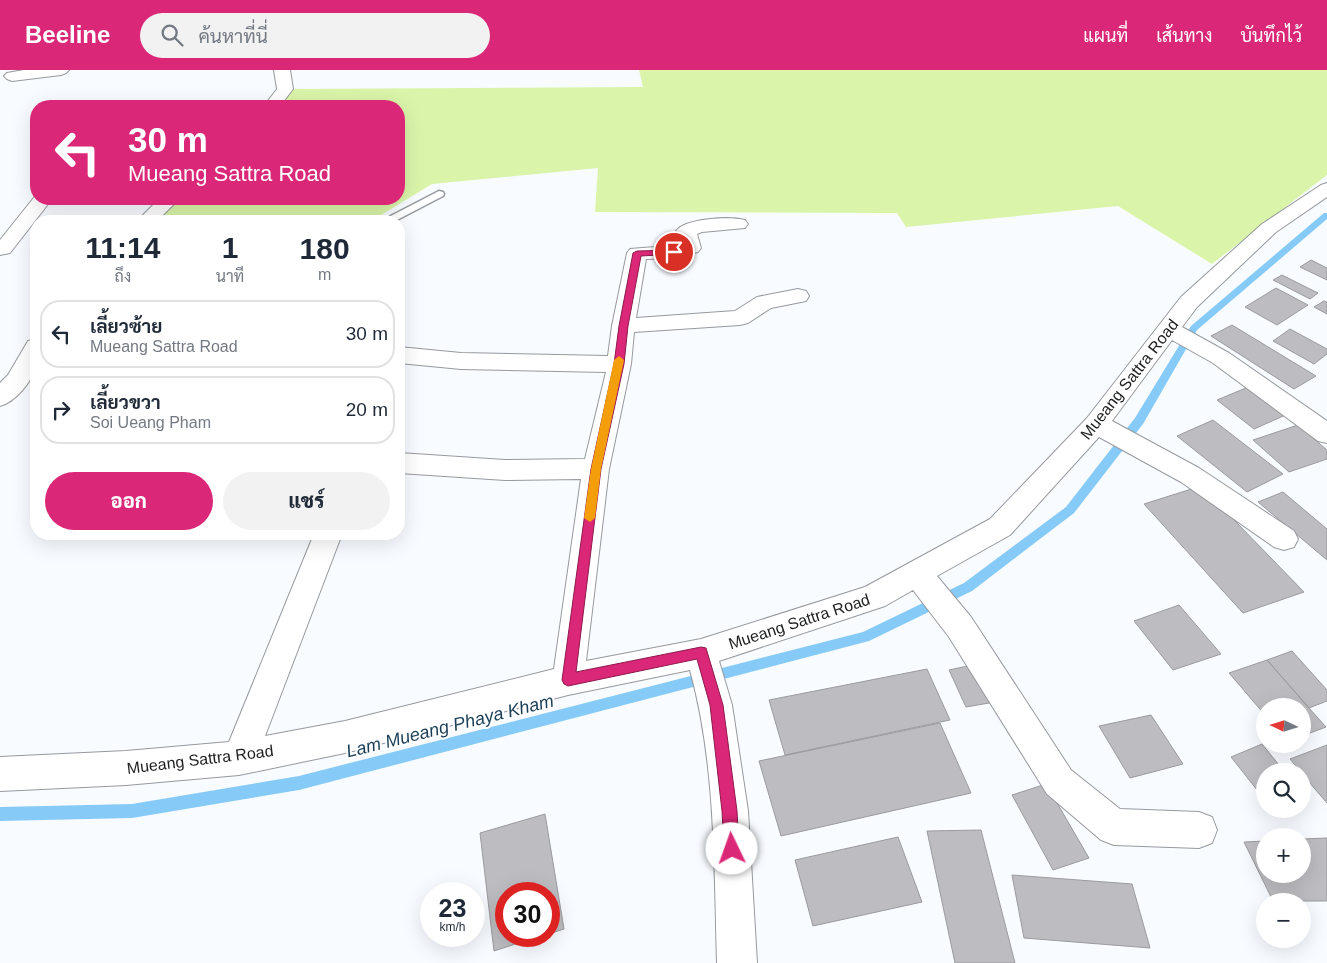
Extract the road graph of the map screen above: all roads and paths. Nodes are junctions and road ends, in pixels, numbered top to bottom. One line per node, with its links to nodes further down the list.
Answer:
1 (60, 70): 3 (street)
2 (282, 70): 4 (street)
3 (10, 76)
4 (277, 100)
5 (1327, 189): 17 (street, Mueang Sattra Road)
6 (440, 194): 12 (lane)
7 (38, 205): 10 (street)
8 (163, 205): 11 (street)
9 (30, 215): 14 (street)
10 (30, 215)
11 (153, 215)
12 (398, 215)
13 (738, 224): 16 (street)
14 (0, 249)
15 (798, 296): 16 (street)
16 (623, 326): 20 (street)
17 (1175, 332): 22 (street, Mueang Sattra Road); 23 (street)
18 (405, 356): 20 (street)
19 (30, 362): 21 (street)
20 (619, 364): 25 (street)
21 (0, 398)
22 (1103, 428): 26 (street); 28 (street, Mueang Sattra Road)
23 (1327, 434)
24 (405, 463): 25 (street)
25 (596, 469): 30 (street)
26 (1284, 539)
27 (326, 540): 31 (street)
28 (924, 583): 29 (street, Mueang Sattra Road); 33 (street)
29 (708, 677): 30 (street, Mueang Sattra Road); 34 (street)
30 (568, 680): 31 (street, Mueang Sattra Road)
31 (239, 758): 32 (street, Mueang Sattra Road)
32 (0, 774)
33 (1199, 830)
34 (737, 963)

